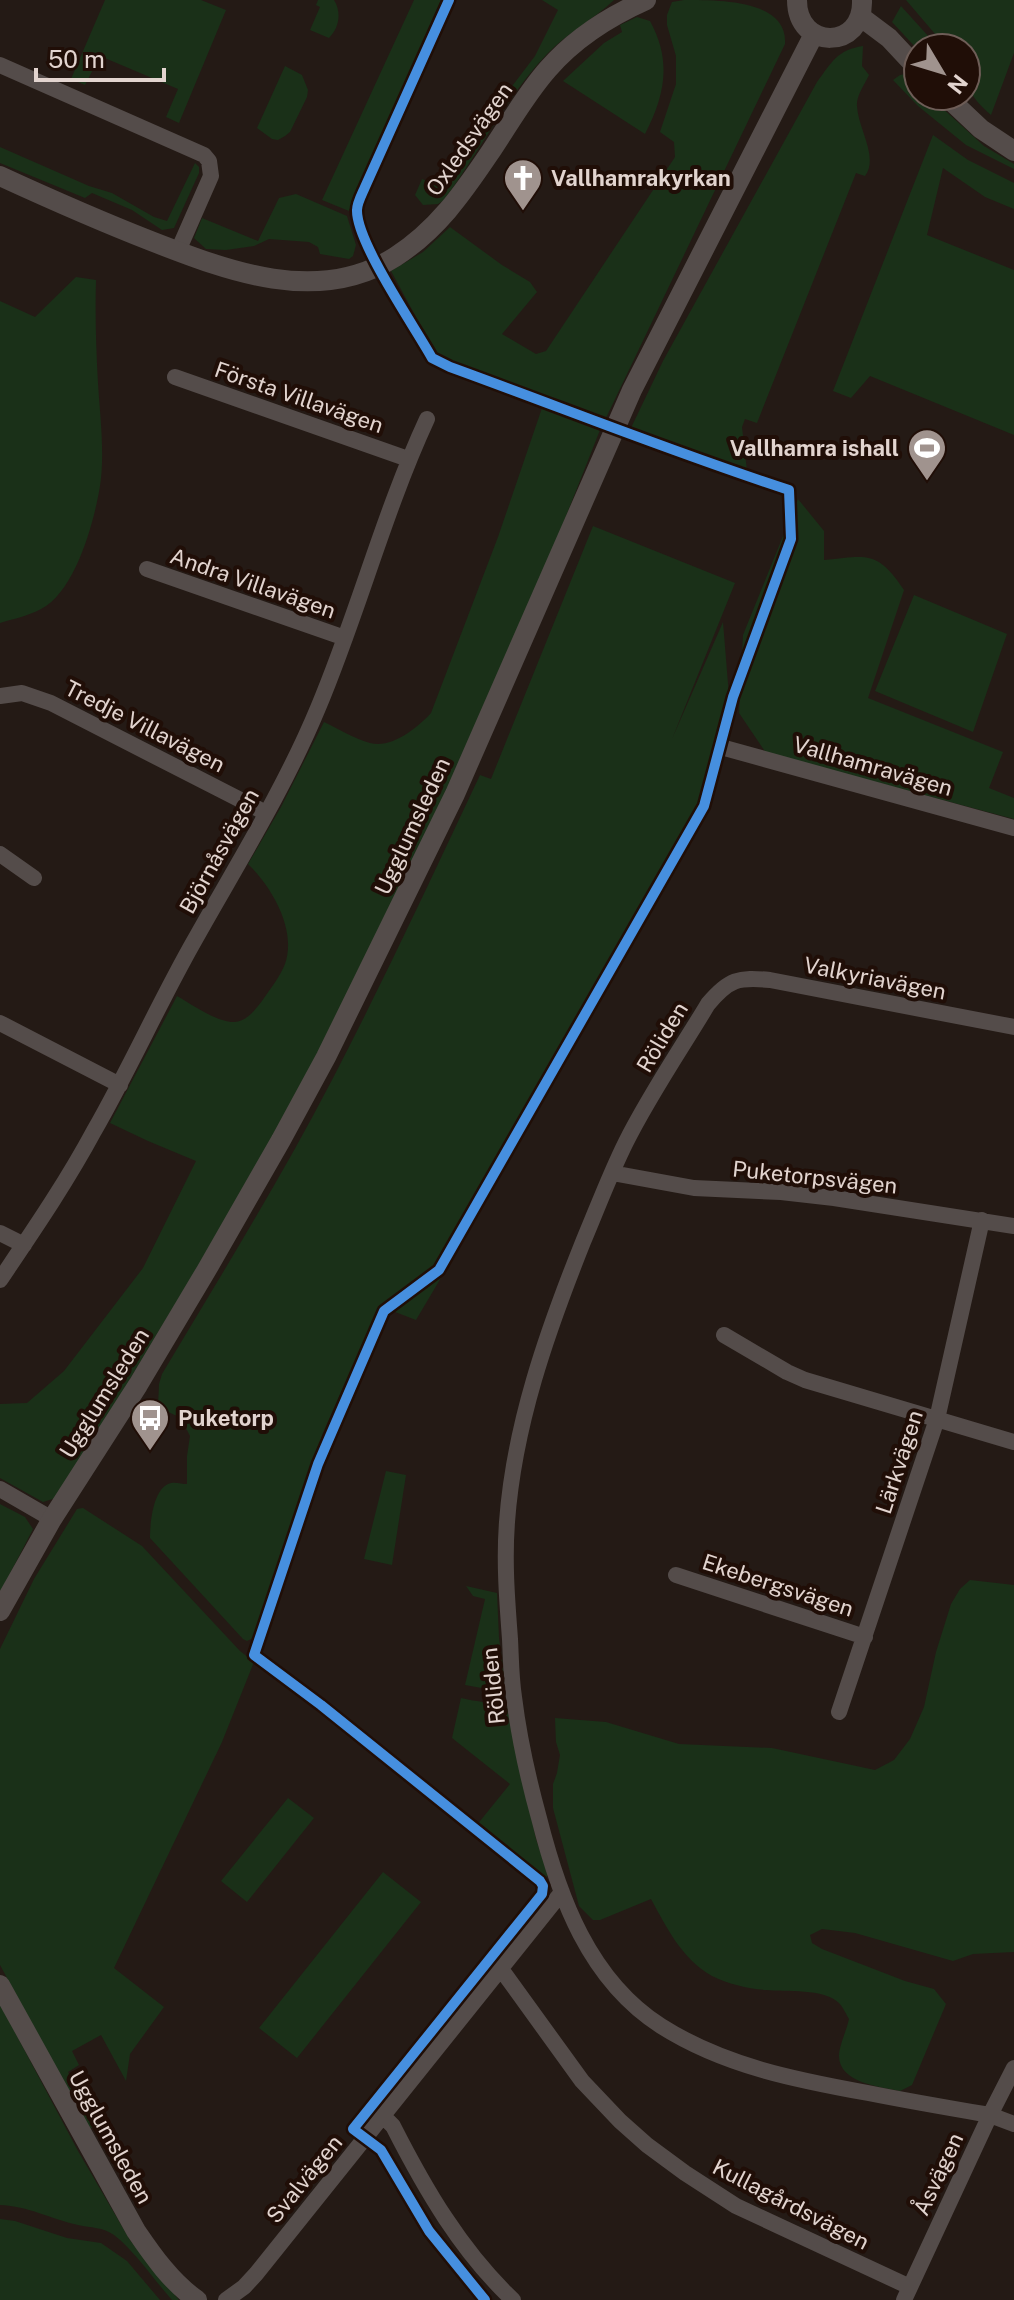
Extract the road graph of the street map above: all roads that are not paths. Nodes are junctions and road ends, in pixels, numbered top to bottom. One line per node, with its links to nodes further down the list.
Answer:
1 (646, 0): 10 (street, Oxledsvägen)
2 (797, 0): 4 (street)
3 (861, 8): 4 (street); 5 (street)
4 (814, 34): 36 (street, Ugglumsleden)
5 (902, 52)
6 (0, 65): 10 (street)
7 (963, 112): 8 (street)
8 (1014, 151)
9 (0, 176): 10 (street, Oxledsvägen)
10 (178, 251)
11 (175, 377): 13 (street, Första Villavägen)
12 (427, 419): 13 (street, Björnåsvägen)
13 (408, 459): 15 (street, Björnåsvägen)
14 (147, 569): 15 (street, Andra Villavägen)
15 (345, 638): 18 (street, Björnåsvägen)
16 (0, 696): 18 (street, Tredje Villavägen)
17 (721, 747): 19 (street, Vallhamravägen)
18 (266, 813): 25 (street, Björnåsvägen)
19 (1014, 828)
20 (0, 854): 21 (street)
21 (34, 878)
22 (728, 983): 24 (street, Valkyriavägen); 26 (street, Röliden)
23 (0, 1023): 25 (street)
24 (1014, 1027)
25 (120, 1085): 30 (street, Björnåsvägen)
26 (612, 1173): 27 (street, Puketorpsvägen); 41 (street, Röliden)
27 (982, 1220): 28 (street, Puketorpsvägen); 33 (street, Lärkvägen)
28 (1014, 1226)
29 (0, 1233): 30 (street)
30 (24, 1245): 31 (street, Björnåsvägen)
31 (0, 1280)
32 (724, 1335): 33 (street)
33 (937, 1419): 34 (street); 39 (street, Lärkvägen)
34 (1014, 1442)
35 (0, 1489): 36 (street)
36 (52, 1519): 38 (street, Ugglumsleden)
37 (676, 1575): 39 (street, Ekebergsvägen)
38 (0, 1611)
39 (865, 1637): 40 (street, Lärkvägen)
40 (839, 1712)
41 (562, 1892): 42 (street, Svalvägen); 45 (street, Röliden)
42 (501, 1969): 46 (street, Svalvägen); 48 (street, Kullagårdsvägen)
43 (0, 1985): 49 (street, Ugglumsleden)
44 (1014, 2068): 45 (street, Åsvägen)
45 (990, 2115): 47 (street, Röliden); 48 (street, Åsvägen)
46 (383, 2116): 50 (street, Svalvägen); 51 (street)
47 (1014, 2124)
48 (907, 2293)
49 (197, 2300)
50 (226, 2300)
51 (513, 2300)

